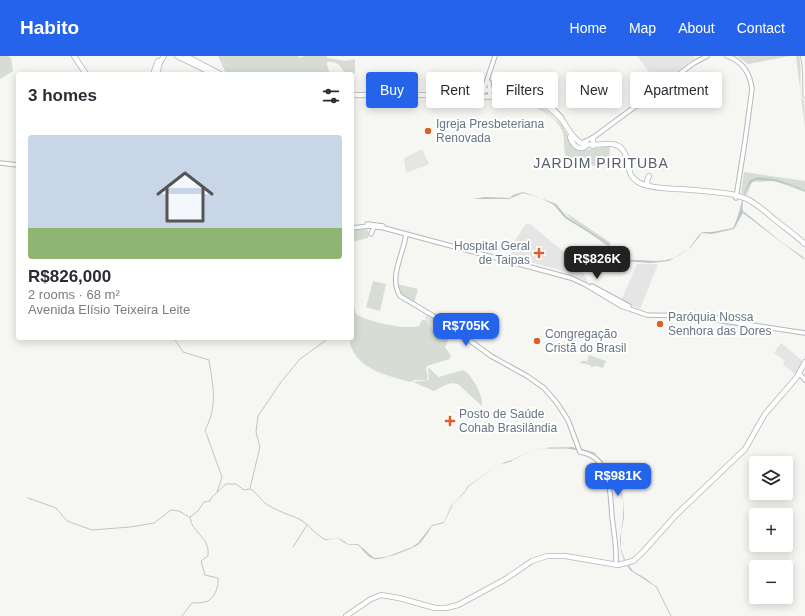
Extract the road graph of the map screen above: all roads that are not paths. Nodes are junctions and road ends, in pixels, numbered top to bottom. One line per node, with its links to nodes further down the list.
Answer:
1 (74, 56): 9 (main road)
2 (160, 56): 10 (main road)
3 (164, 56): 11 (main road)
4 (177, 56): 12 (main road)
5 (186, 56): 13 (main road)
6 (496, 56): 14 (main road); 15 (main road)
7 (707, 56): 25 (main road)
8 (727, 56): 32 (main road)
9 (85, 72)
10 (155, 72)
11 (155, 72)
12 (210, 72)
13 (216, 72)
14 (484, 88)
15 (490, 89): 16 (main road); 20 (main road)
16 (484, 91)
17 (426, 95): 18 (main road)
18 (354, 96)
19 (354, 96): 21 (main road)
20 (490, 96): 22 (main road)
21 (426, 97)
22 (484, 97)
23 (542, 108): 26 (main road)
24 (548, 108): 26 (main road)
25 (593, 137): 26 (main road); 27 (main road)
26 (584, 145): 27 (main road); 32 (main road)
27 (593, 146): 31 (main road)
28 (0, 163): 29 (main road)
29 (16, 165)
30 (648, 176): 31 (main road)
31 (648, 186): 32 (main road)
32 (740, 198): 38 (main road); 39 (main road)
33 (354, 227): 35 (main road)
34 (354, 227): 40 (main road)
35 (374, 227): 36 (main road); 37 (main road)
36 (371, 234)
37 (406, 234): 40 (main road); 45 (main road)
38 (805, 244)
39 (805, 247)
40 (756, 324): 41 (main road)
41 (805, 332)
42 (805, 362): 43 (main road)
43 (799, 373): 44 (main road); 45 (main road)
44 (805, 380)
45 (616, 564): 46 (main road)
46 (346, 616)

